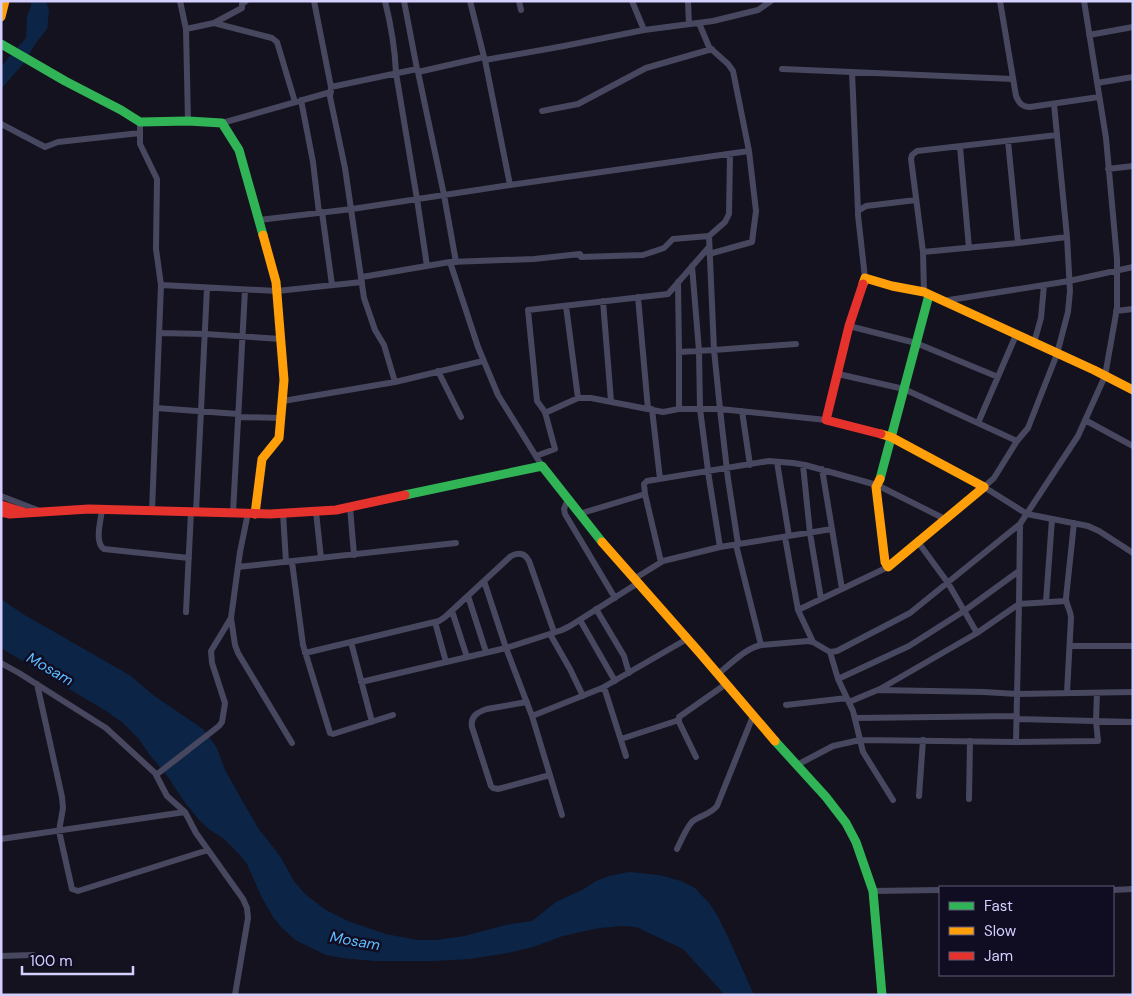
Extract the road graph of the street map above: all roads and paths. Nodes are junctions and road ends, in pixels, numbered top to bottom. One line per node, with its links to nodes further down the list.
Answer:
1 (5, 1): 15 (street)
2 (180, 1): 20 (street)
3 (246, 1): 16 (street)
4 (314, 1): 33 (street)
5 (385, 1): 29 (street)
6 (404, 1): 27 (street)
7 (470, 1): 25 (street)
8 (520, 1): 14 (street)
9 (632, 1): 21 (street)
10 (688, 1): 18 (street)
11 (772, 1): 17 (street)
12 (1000, 1): 31 (street)
13 (1084, 1): 22 (street)
14 (521, 10)
15 (1, 17)
16 (214, 23): 20 (street); 35 (street)
17 (699, 23): 18 (street); 24 (street)
18 (690, 24): 21 (street)
19 (1133, 27): 22 (street)
20 (186, 29): 38 (street)
21 (644, 30): 25 (street)
22 (1089, 35): 32 (street)
23 (1, 44): 39 (street)
24 (712, 49): 37 (street); 46 (street)
25 (484, 59): 27 (street); 50 (street)
26 (782, 69): 28 (street)
27 (417, 70): 29 (street); 51 (street)
28 (852, 72): 31 (street); 55 (street)
29 (396, 73): 33 (street); 52 (street)
30 (1133, 77): 32 (street)
31 (1013, 79): 36 (street)
32 (1097, 82): 34 (street)
33 (331, 90): 35 (street); 54 (street)
34 (1099, 97): 36 (street); 49 (street)
35 (298, 101): 40 (street); 56 (street)
36 (1054, 104): 43 (street)
37 (542, 111)
38 (188, 121): 39 (street); 40 (street)
39 (140, 122): 42 (street)
40 (222, 123): 57 (street)
41 (1, 124): 42 (street)
42 (140, 133): 73 (street)
43 (1057, 135): 44 (street); 59 (street)
44 (1008, 141): 45 (street); 60 (street)
45 (960, 147): 53 (street); 61 (street)
46 (749, 151): 47 (street); 62 (street)
47 (730, 154): 50 (street); 58 (street)
48 (1133, 166): 49 (street)
49 (1108, 169): 68 (street)
50 (510, 185): 51 (street)
51 (444, 195): 52 (street); 64 (street)
52 (417, 199): 54 (street); 65 (street)
53 (916, 200): 55 (street); 63 (street)
54 (352, 209): 56 (street); 70 (street)
55 (858, 211): 69 (street)
56 (321, 213): 57 (street); 74 (street)
57 (259, 220): 78 (street)
58 (708, 236): 62 (street); 64 (street)
59 (1067, 237): 60 (street); 71 (street)
60 (1018, 243): 61 (street)
61 (970, 248): 63 (street)
62 (709, 250): 66 (street); 95 (street)
63 (923, 252): 79 (street)
64 (453, 262): 65 (street); 99 (street)
65 (428, 266): 70 (street)
66 (692, 266): 72 (street); 96 (street)
67 (1133, 267): 68 (street)
68 (1117, 271): 71 (street); 85 (street)
69 (865, 278): 79 (street); 86 (street)
70 (362, 280): 74 (street); 104 (street)
71 (1069, 281): 75 (street); 98 (street)
72 (678, 282): 80 (street); 97 (street)
73 (161, 285): 76 (street); 87 (street)
74 (332, 285): 78 (street)
75 (1044, 285): 82 (street); 93 (street)
76 (207, 288): 77 (street); 88 (street)
77 (245, 290): 78 (street); 90 (street)
78 (277, 291): 91 (street)
79 (926, 294): 82 (street); 92 (street)
80 (638, 297): 81 (street); 111 (street)
81 (603, 301): 83 (street); 109 (street)
82 (942, 301): 89 (street)
83 (566, 306): 107 (street); 117 (street)
84 (1133, 309): 85 (street)
85 (1116, 311): 102 (street)
86 (849, 326): 92 (street); 101 (street)
87 (160, 333): 88 (street); 110 (street)
88 (205, 334): 90 (street); 116 (street)
89 (1016, 335): 93 (street); 103 (street)
90 (242, 337): 91 (street); 118 (street)
91 (281, 339): 108 (street)
92 (916, 343): 103 (street); 105 (street)
93 (1034, 343): 98 (street)
94 (796, 344): 95 (street)
95 (714, 350): 96 (street); 114 (street)
96 (699, 351): 97 (street); 113 (street)
97 (679, 352): 112 (street)
98 (1057, 354): 102 (street); 125 (street)
99 (484, 360): 100 (street); 127 (street)
100 (438, 372): 104 (street); 119 (street)
101 (838, 374): 105 (street); 121 (street)
102 (1105, 376): 106 (street); 122 (street)
103 (998, 377): 123 (street)
104 (395, 382): 108 (street)
105 (904, 389): 123 (street); 124 (street)
106 (1133, 390)
107 (578, 398): 109 (street); 117 (street)
108 (283, 401): 120 (street)
109 (611, 402): 111 (street)
110 (156, 408): 116 (street); 144 (street)
111 (650, 409): 112 (street); 135 (street)
112 (679, 409): 113 (street)
113 (700, 409): 114 (street); 134 (street)
114 (720, 409): 115 (street); 132 (street)
115 (742, 411): 121 (street); 129 (street)
116 (201, 412): 118 (street); 146 (street)
117 (545, 413): 127 (street)
118 (238, 414): 120 (street); 150 (street)
119 (461, 417)
120 (281, 418): 152 (street)
121 (826, 420): 124 (street)
122 (1085, 420): 126 (street); 154 (street)
123 (978, 423): 125 (street)
124 (891, 437): 136 (street); 137 (street)
125 (1016, 441): 137 (street)
126 (1133, 446)
127 (536, 456): 131 (street)
128 (777, 462): 129 (street); 130 (street); 161 (street)
129 (750, 464): 132 (street)
130 (803, 465): 133 (street); 160 (street)
131 (542, 466): 140 (street); 142 (street)
132 (727, 468): 134 (street); 164 (street)
133 (822, 469): 136 (street); 159 (street)
134 (708, 472): 135 (street); 165 (street)
135 (660, 479): 138 (street)
136 (877, 484): 155 (street); 172 (street)
137 (984, 487): 154 (street); 155 (street)
138 (645, 494): 153 (street); 171 (street)
139 (1, 496): 145 (street)
140 (568, 499): 153 (street); 180 (street)
141 (1, 505): 149 (street)
142 (350, 507): 147 (street); 167 (street)
143 (102, 509): 144 (street); 145 (street); 168 (street)
144 (152, 511): 146 (street)
145 (43, 512): 149 (street)
146 (194, 512): 150 (street); 168 (street)
147 (316, 512): 151 (street); 169 (street)
148 (6, 513): 149 (street)
149 (28, 513)
150 (232, 513): 152 (street)
151 (283, 513): 152 (street); 170 (street)
152 (252, 514): 173 (street)
153 (579, 514): 176 (street)
154 (1027, 514): 156 (street); 158 (street)
155 (945, 519): 162 (street)
156 (1052, 519): 157 (street); 183 (street)
157 (1074, 523): 166 (street); 182 (street)
158 (1020, 524): 174 (street); 177 (street)
159 (832, 529): 160 (street); 178 (street)
160 (810, 533): 161 (street); 181 (street)
161 (787, 537): 164 (street); 187 (street)
162 (918, 542): 172 (street); 177 (street)
163 (456, 543): 167 (street)
164 (737, 545): 165 (street); 198 (street)
165 (720, 548): 171 (street)
166 (1133, 553)
167 (354, 555): 169 (street)
168 (189, 558): 189 (street)
169 (321, 558): 170 (street)
170 (289, 562): 173 (street); 204 (street)
171 (661, 562): 176 (street)
172 (888, 567): 178 (street)
173 (238, 568): 190 (street)
174 (1020, 571): 184 (street); 188 (street)
175 (484, 581): 179 (street); 193 (street); 201 (street)
176 (636, 581): 180 (street); 195 (street)
177 (948, 583): 188 (street); 203 (street)
178 (842, 589): 181 (street)
179 (468, 596): 186 (street); 202 (street)
180 (615, 598): 185 (street)
181 (820, 599): 187 (street)
182 (1066, 601): 183 (street); 199 (street)
183 (1046, 602): 184 (street)
184 (1019, 604): 194 (street); 220 (street)
185 (596, 609): 191 (street); 208 (street)
186 (452, 610): 192 (street); 205 (street)
187 (798, 610): 197 (street)
188 (964, 611): 194 (street); 210 (street)
189 (186, 612)
190 (231, 618): 239 (street); 243 (street)
191 (580, 620): 193 (street); 211 (street)
192 (435, 622): 196 (street); 206 (street)
193 (552, 633): 201 (street); 221 (street)
194 (977, 633): 216 (street)
195 (687, 639): 208 (street); 209 (street)
196 (351, 642): 204 (street); 212 (street)
197 (813, 642): 198 (street); 203 (street)
198 (761, 645): 209 (street)
199 (1070, 646): 200 (street); 218 (street)
200 (1133, 646)
201 (506, 648): 202 (street); 223 (street)
202 (486, 652): 205 (street)
203 (830, 652): 210 (street)
204 (305, 653): 232 (street)
205 (467, 657): 206 (street)
206 (446, 662): 212 (street)
207 (1, 663): 213 (street)
208 (629, 673): 211 (street)
209 (718, 674): 214 (street)
210 (838, 679): 222 (street)
211 (615, 681): 215 (street)
212 (362, 682): 232 (street)
213 (36, 684): 243 (street); 250 (street)
214 (726, 684): 227 (street); 230 (street)
215 (604, 687): 221 (street); 234 (street)
216 (878, 690): 220 (street); 222 (street)
217 (1133, 692): 219 (street)
218 (1068, 693): 219 (street); 220 (street)
219 (1097, 693): 231 (street)
220 (1017, 694): 228 (street)
221 (583, 696): 226 (street)
222 (848, 700): 224 (street); 229 (street)
223 (526, 702): 226 (street); 244 (street)
224 (786, 705)
225 (393, 715): 232 (street)
226 (532, 716): 244 (street)
227 (752, 716): 242 (street); 252 (street)
228 (1017, 717): 229 (street); 231 (street); 238 (street)
229 (855, 718): 235 (street)
230 (679, 720): 234 (street); 241 (street)
231 (1096, 721): 233 (street); 238 (street)
232 (372, 722)
233 (1133, 722)
234 (621, 739): 240 (street)
235 (860, 740): 236 (street); 242 (street); 247 (street)
236 (923, 740): 237 (street); 245 (street)
237 (970, 741): 238 (street); 246 (street)
238 (1016, 742)
239 (292, 743)
240 (626, 756)
241 (696, 757)
242 (797, 765): 257 (street)
243 (158, 773): 248 (street)
244 (550, 775): 249 (street)
245 (919, 796)
246 (969, 799)
247 (893, 800)
248 (185, 812): 250 (street); 253 (street)
249 (562, 815)
250 (59, 831): 251 (street); 253 (street)
251 (1, 839)
252 (677, 848)
253 (208, 850): 260 (street)
254 (1133, 889): 256 (street)
255 (939, 890): 257 (street)
256 (1114, 890)
257 (873, 891): 261 (street)
258 (1, 956): 259 (street)
259 (33, 956)
260 (235, 995)
261 (882, 995)

